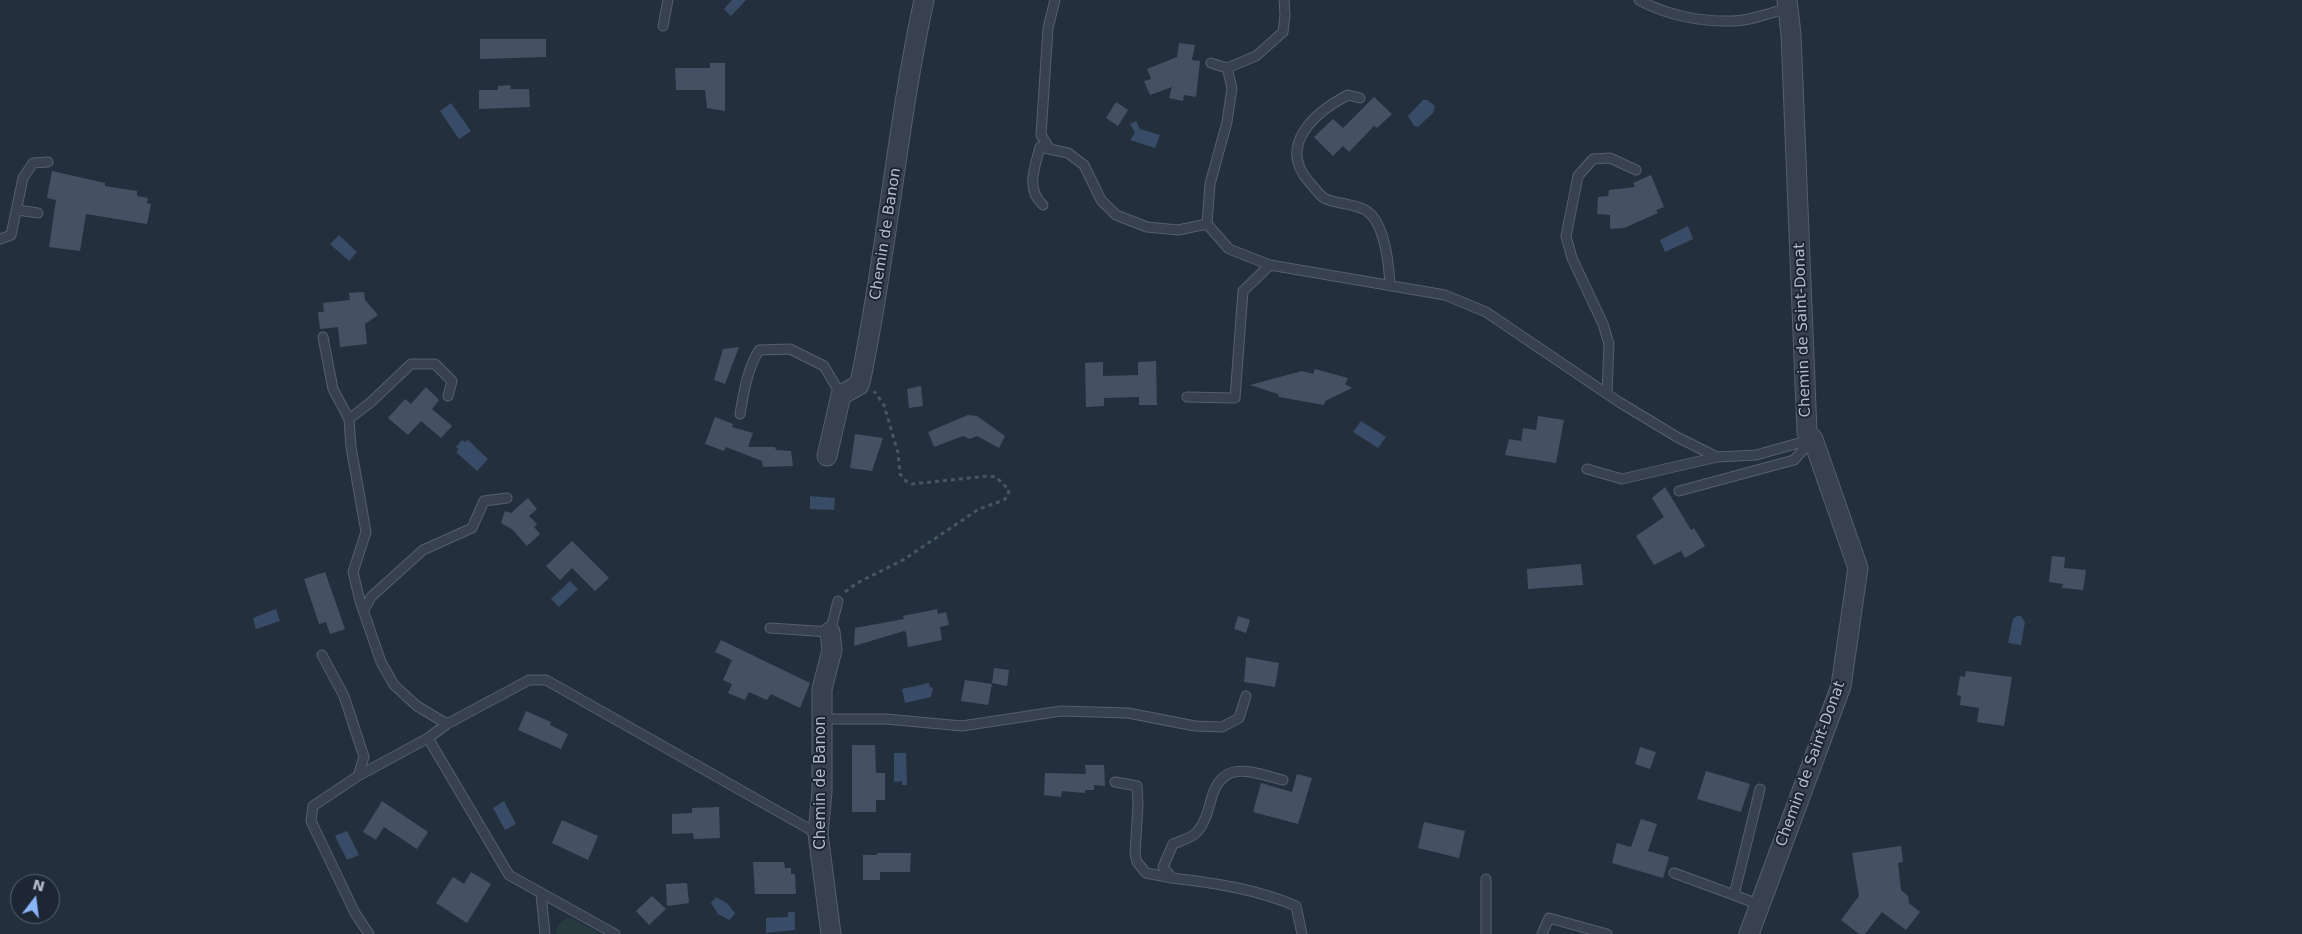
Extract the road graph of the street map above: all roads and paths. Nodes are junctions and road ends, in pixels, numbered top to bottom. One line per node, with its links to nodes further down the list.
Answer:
1 (668, 0): 7 (lane)
2 (924, 0): 22 (street, Chemin de Banon)
3 (1054, 0): 11 (lane)
4 (1284, 0): 9 (lane)
5 (1639, 0): 6 (lane)
6 (1787, 4): 29 (street, Chemin de Saint-Donat)
7 (663, 26)
8 (1211, 63): 9 (lane)
9 (1227, 68): 17 (lane)
10 (1360, 98): 20 (lane)
11 (1049, 148): 14 (lane); 17 (lane)
12 (48, 162): 15 (lane)
13 (1636, 170): 24 (lane)
14 (1042, 205)
15 (18, 210): 16 (lane); 18 (lane)
16 (38, 213)
17 (1207, 224): 19 (lane)
18 (0, 239)
19 (1270, 265): 20 (lane); 26 (lane)
20 (1390, 286): 24 (lane)
21 (323, 337): 28 (lane)
22 (861, 378): 23 (street); 35 (path)
23 (841, 394): 27 (lane); 30 (street)
24 (1606, 394): 31 (lane)
25 (448, 396): 28 (lane)
26 (1187, 397)
27 (740, 414)
28 (348, 419): 36 (lane)
29 (1813, 439): 31 (lane); 33 (lane); 54 (street, Chemin de Saint-Donat)
30 (827, 456)
31 (1717, 457): 32 (lane)
32 (1587, 469)
33 (1679, 491)
34 (507, 498): 36 (lane)
35 (838, 601): 38 (lane)
36 (364, 610): 42 (lane)
37 (770, 628): 38 (lane)
38 (830, 632): 41 (street, Chemin de Banon)
39 (322, 655): 44 (lane)
40 (1246, 696): 41 (lane)
41 (821, 720): 48 (street, Chemin de Banon)
42 (447, 724): 43 (lane); 48 (lane)
43 (428, 738): 44 (lane); 52 (lane)
44 (358, 776): 55 (lane)
45 (1283, 780): 50 (lane)
46 (1115, 782): 50 (lane)
47 (1760, 789): 53 (lane)
48 (818, 834): 58 (street, Chemin de Banon)
49 (1674, 874): 53 (lane)
50 (1172, 878): 59 (lane)
51 (1486, 879): 60 (lane)
52 (541, 894): 56 (lane); 57 (lane)
53 (1734, 895): 54 (lane)
54 (1760, 905): 63 (street, Chemin de Saint-Donat)
55 (370, 934)
56 (545, 934)
57 (615, 934)
58 (831, 934)
59 (1302, 934)
60 (1486, 934)
61 (1542, 934): 62 (lane)
62 (1607, 934)
63 (1750, 934)

